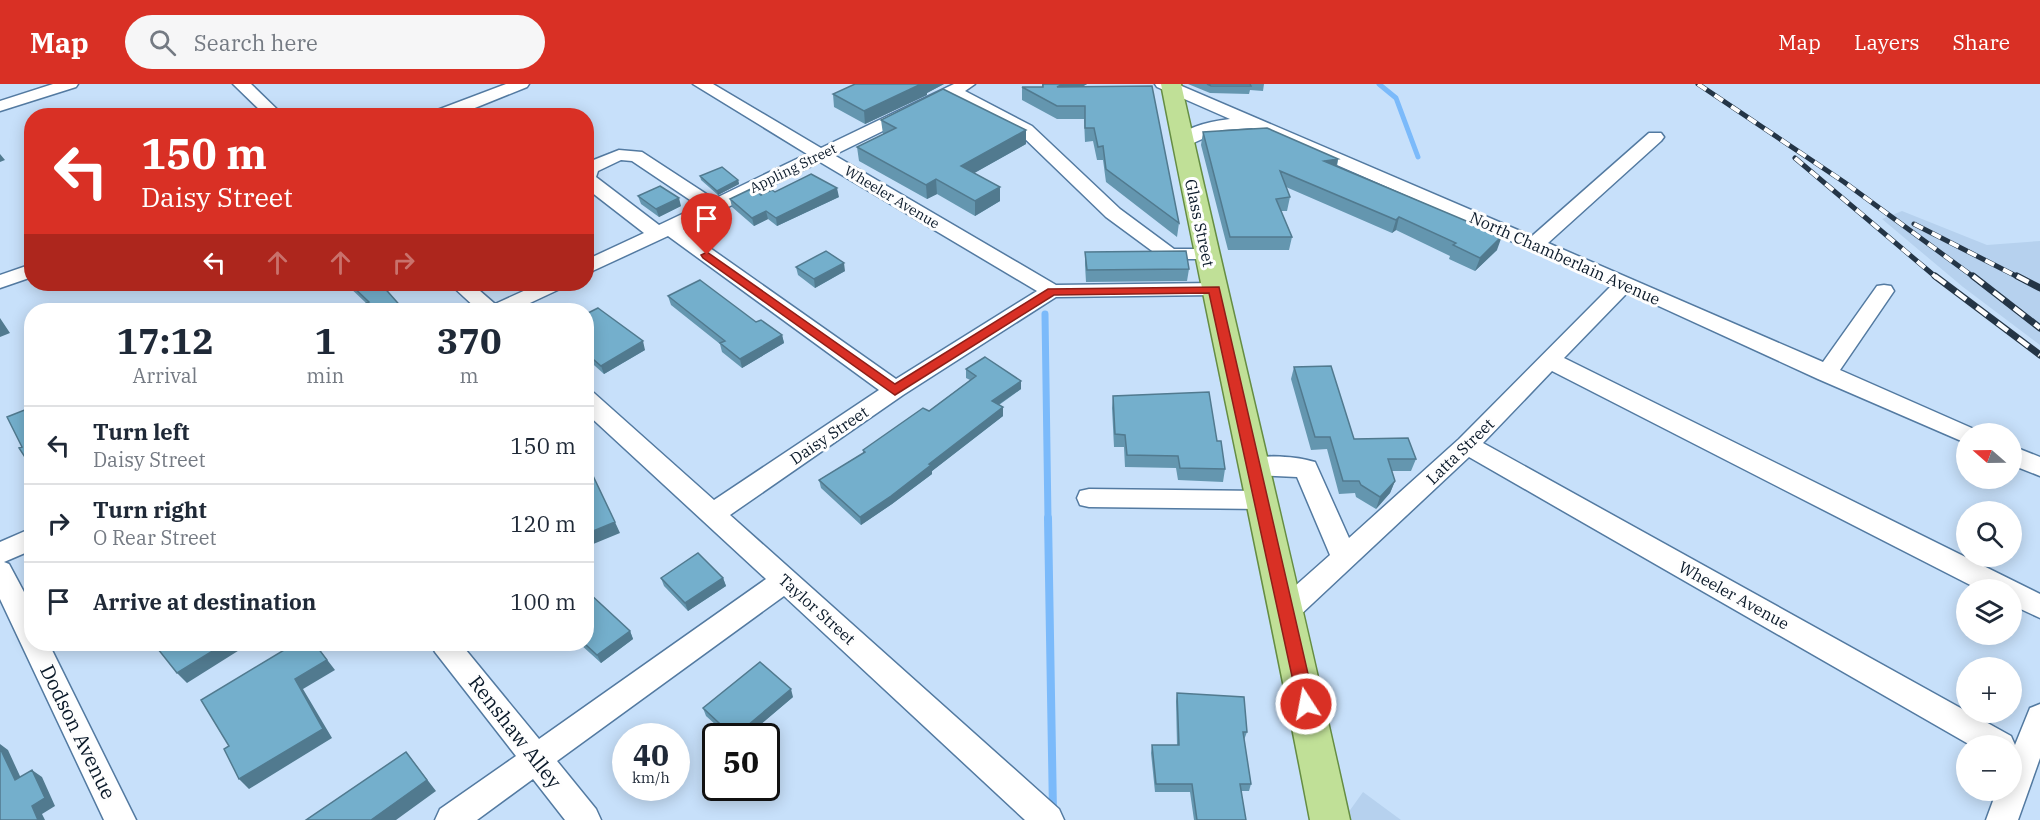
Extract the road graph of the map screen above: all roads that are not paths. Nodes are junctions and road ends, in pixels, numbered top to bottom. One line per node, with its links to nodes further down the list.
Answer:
1 (70, 84): 7 (street)
2 (241, 84): 8 (street)
3 (521, 84): 9 (street)
4 (701, 84): 13 (street, Wheeler Avenue)
5 (1169, 85): 10 (street, North Chamberlain Avenue); 12 (main road, Glass Street)
6 (960, 88): 13 (street, Appling Street); 19 (street)
7 (0, 106)
8 (267, 108)
9 (459, 108)
10 (1255, 124): 12 (street); 18 (street, North Chamberlain Avenue)
11 (1655, 137): 18 (street)
12 (1183, 141): 19 (main road, Glass Street)
13 (820, 154): 16 (street, Appling Street); 27 (street, Wheeler Avenue)
14 (594, 166): 16 (street)
15 (594, 184): 17 (street)
16 (713, 207): 17 (street, Appling Street)
17 (664, 231): 20 (street, Appling Street); 33 (street)
18 (1535, 244): 23 (street, North Chamberlain Avenue)
19 (1207, 253): 24 (main road, Glass Street)
20 (594, 264)
21 (24, 273): 22 (street)
22 (0, 282)
23 (1625, 283): 31 (street, Latta Street); 32 (street, North Chamberlain Avenue)
24 (1214, 289): 27 (street); 38 (main road, Glass Street)
25 (468, 291): 29 (street)
26 (540, 291): 30 (street)
27 (1052, 291): 33 (street, Daisy Street)
28 (1884, 291): 32 (street)
29 (482, 303)
30 (515, 303)
31 (1551, 361): 36 (street, Latta Street); 46 (street)
32 (1826, 374): 35 (street, North Chamberlain Avenue)
33 (895, 390): 42 (street, Daisy Street)
34 (594, 406): 42 (street, Taylor Street)
35 (1956, 431)
36 (1467, 445): 44 (street, Latta Street); 55 (street, Wheeler Avenue)
37 (2022, 460): 39 (street)
38 (1254, 466): 41 (main road, Glass Street); 44 (street)
39 (2040, 468)
40 (1089, 498): 41 (street)
41 (1262, 500): 50 (main road, Glass Street)
42 (712, 514): 47 (street, Taylor Street)
43 (24, 546): 45 (street)
44 (1345, 559): 50 (street, Latta Street)
45 (1, 570): 51 (street)
46 (1983, 579)
47 (785, 580): 57 (street); 62 (street, Taylor Street)
48 (2022, 597): 49 (street)
49 (2040, 607)
50 (1287, 610): 63 (main road, Glass Street)
51 (24, 619)
52 (38, 651): 59 (street, Dodson Avenue)
53 (451, 651): 57 (street, Renshaw Alley)
54 (2040, 717): 56 (street)
55 (1982, 735)
56 (2022, 753)
57 (537, 759): 60 (street); 61 (street, Renshaw Alley)
58 (2007, 801): 64 (street)
59 (120, 820)
60 (451, 820)
61 (585, 820)
62 (1048, 820)
63 (1330, 820)
64 (2002, 820)

